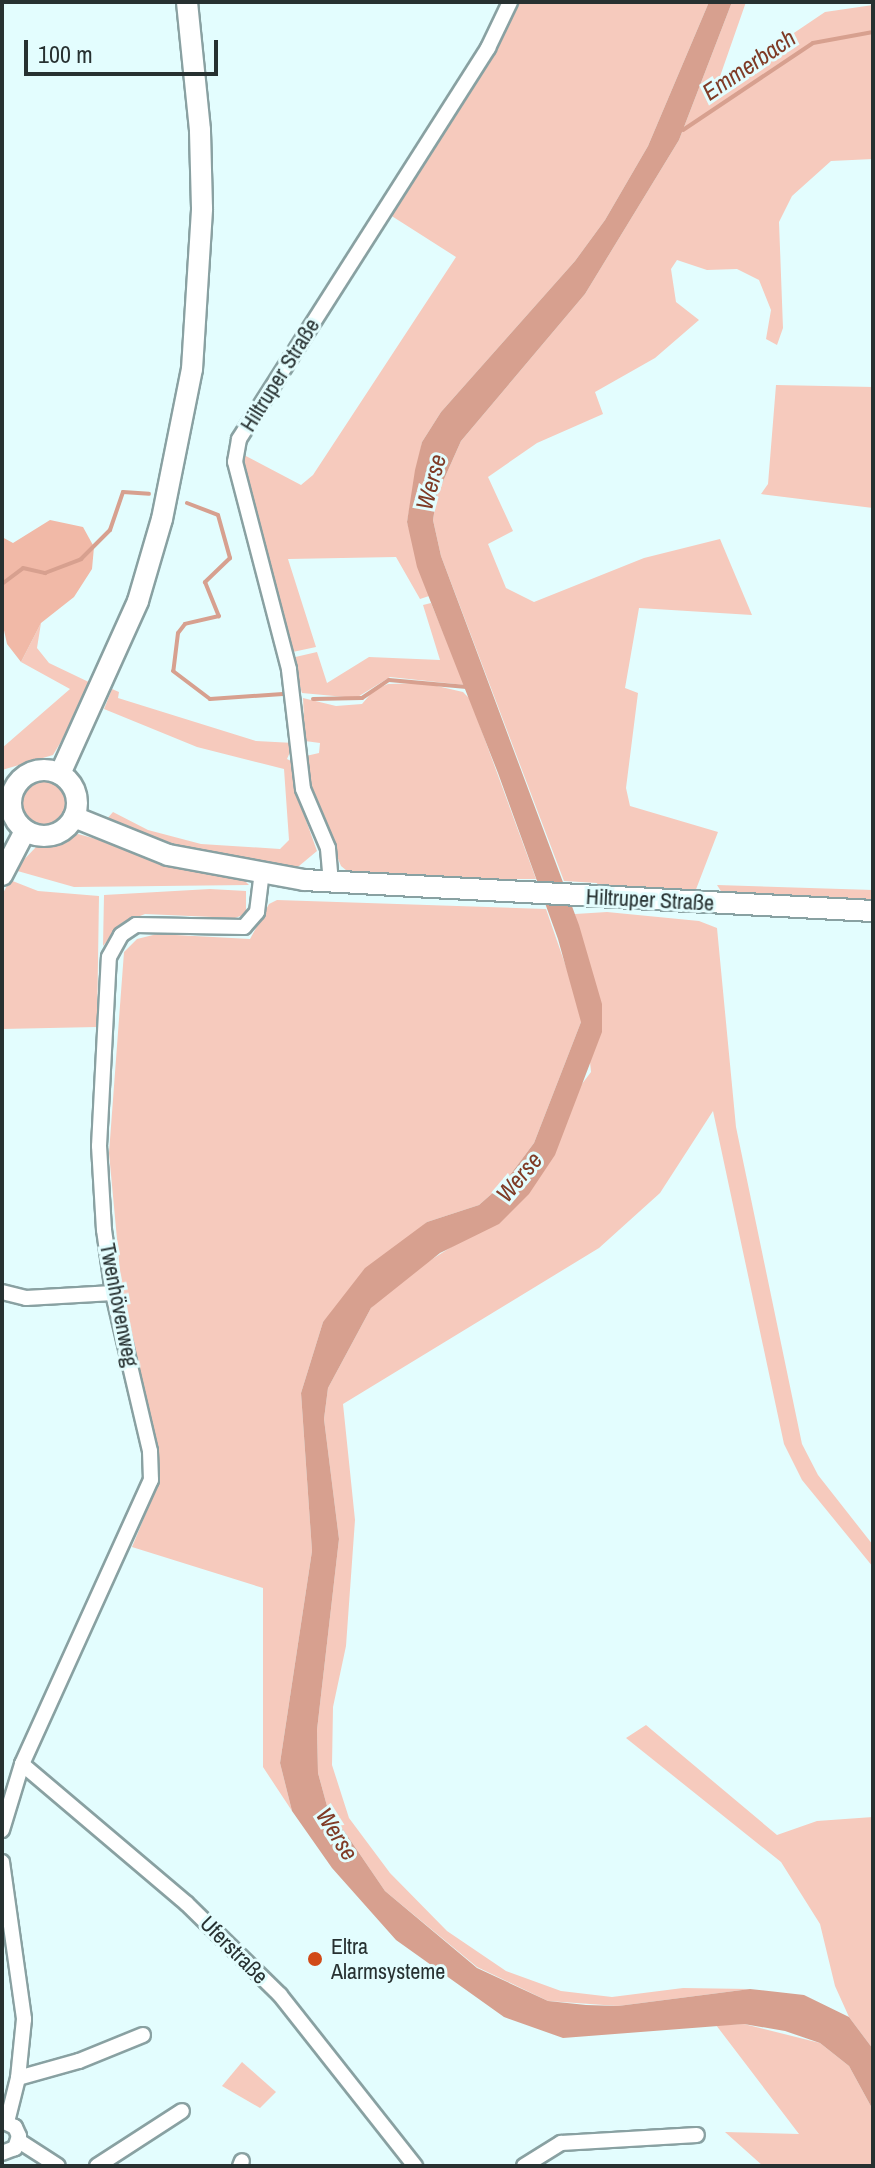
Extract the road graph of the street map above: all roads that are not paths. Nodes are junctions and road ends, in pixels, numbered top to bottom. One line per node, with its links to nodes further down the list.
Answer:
1 (187, 2): 3 (main road)
2 (510, 2): 9 (street, Hiltruper Straße)
3 (60, 774): 4 (main road); 5 (main road)
4 (8, 787): 6 (main road)
5 (74, 817): 6 (main road); 7 (main road, Hiltruper Straße)
6 (25, 831): 8 (main road)
7 (262, 874): 9 (main road, Hiltruper Straße); 12 (street, Twenhövenweg)
8 (2, 875)
9 (331, 883): 10 (main road, Hiltruper Straße)
10 (873, 911)
11 (2, 1292): 12 (street)
12 (113, 1293): 13 (street, Twenhövenweg)
13 (22, 1764): 14 (street, Twenhövenweg); 26 (street, Uferstraße)
14 (7, 1787): 15 (street, Twenhövenweg)
15 (2, 1830)
16 (2, 1862): 18 (street)
17 (143, 2035): 18 (street)
18 (18, 2078): 20 (street)
19 (182, 2111): 25 (street)
20 (4, 2121): 22 (street)
21 (697, 2135): 27 (street)
22 (19, 2141): 23 (street); 24 (street)
23 (2, 2153)
24 (58, 2166)
25 (97, 2166)
26 (415, 2166)
27 (524, 2166)

